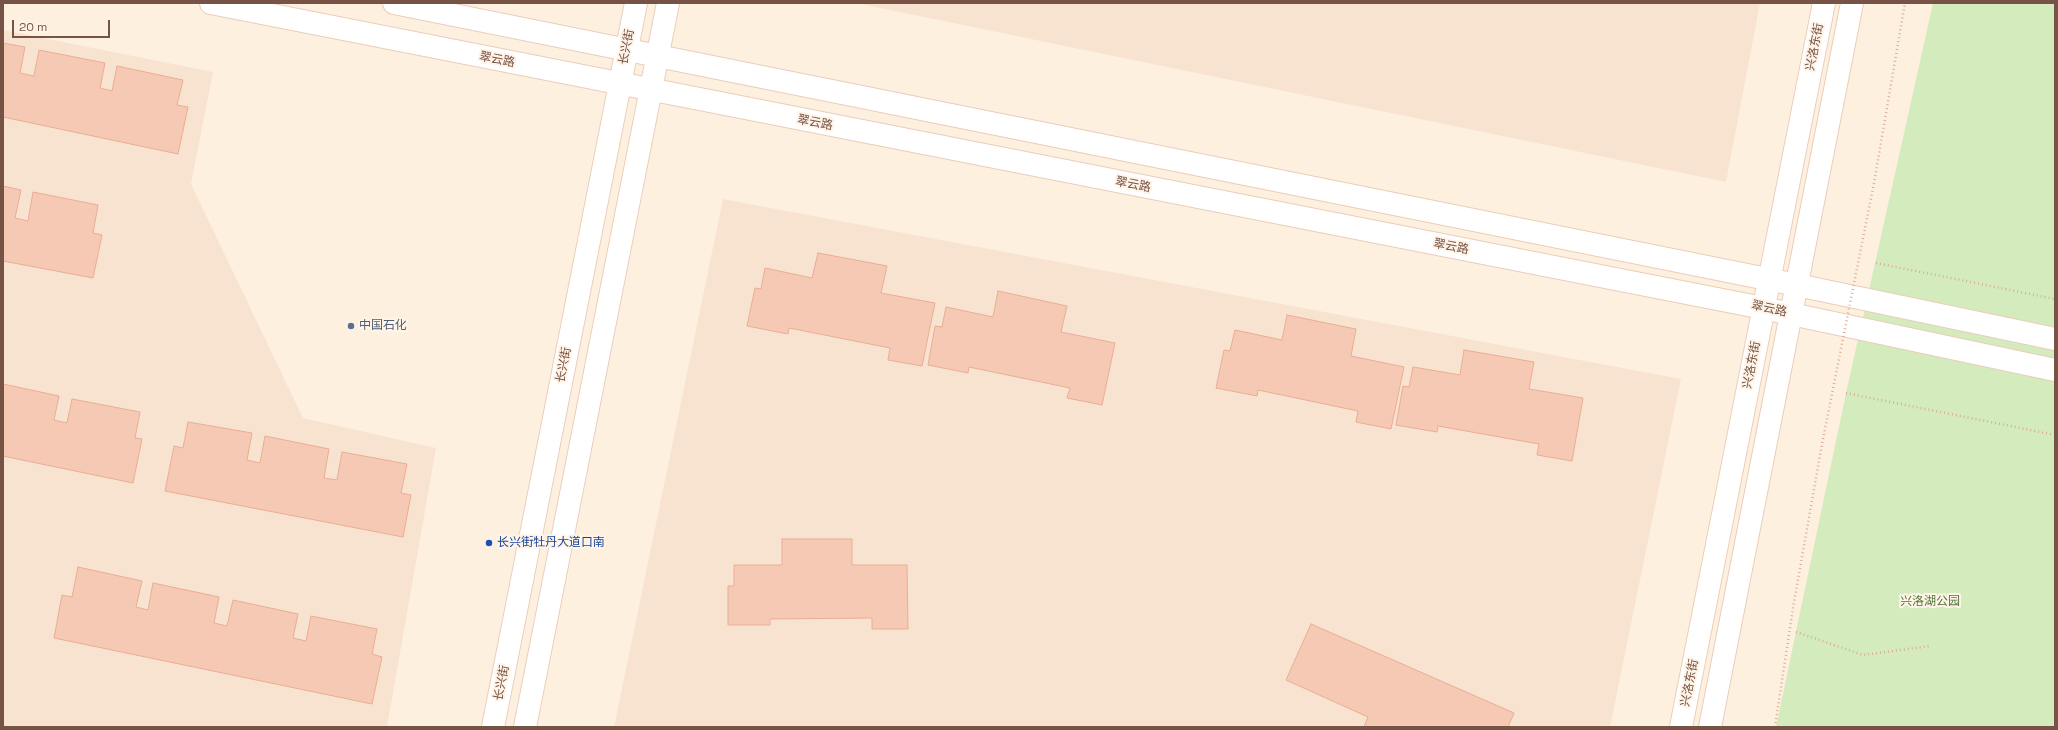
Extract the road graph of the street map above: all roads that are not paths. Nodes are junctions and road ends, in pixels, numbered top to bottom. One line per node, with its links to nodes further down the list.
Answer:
1 (211, 3): 9 (street, 翠云路)
2 (394, 3): 7 (street)
3 (636, 3): 7 (street, 长兴街)
4 (668, 3): 8 (street)
5 (1824, 3): 11 (street, 兴洛东街)
6 (1852, 3): 12 (street)
7 (627, 49): 8 (street); 9 (street, 长兴街)
8 (658, 55): 10 (street); 11 (street)
9 (620, 84): 10 (street, 翠云路); 17 (street, 长兴街)
10 (651, 90): 13 (street, 翠云路); 18 (street)
11 (1769, 280): 12 (street); 13 (street, 兴洛东街)
12 (1797, 285): 14 (street); 15 (street)
13 (1763, 308): 14 (street, 翠云路); 19 (street, 兴洛东街)
14 (1791, 314): 16 (street, 翠云路); 20 (street)
15 (2055, 339)
16 (2055, 370)
17 (493, 727)
18 (525, 727)
19 (1682, 727)
20 (1710, 727)

